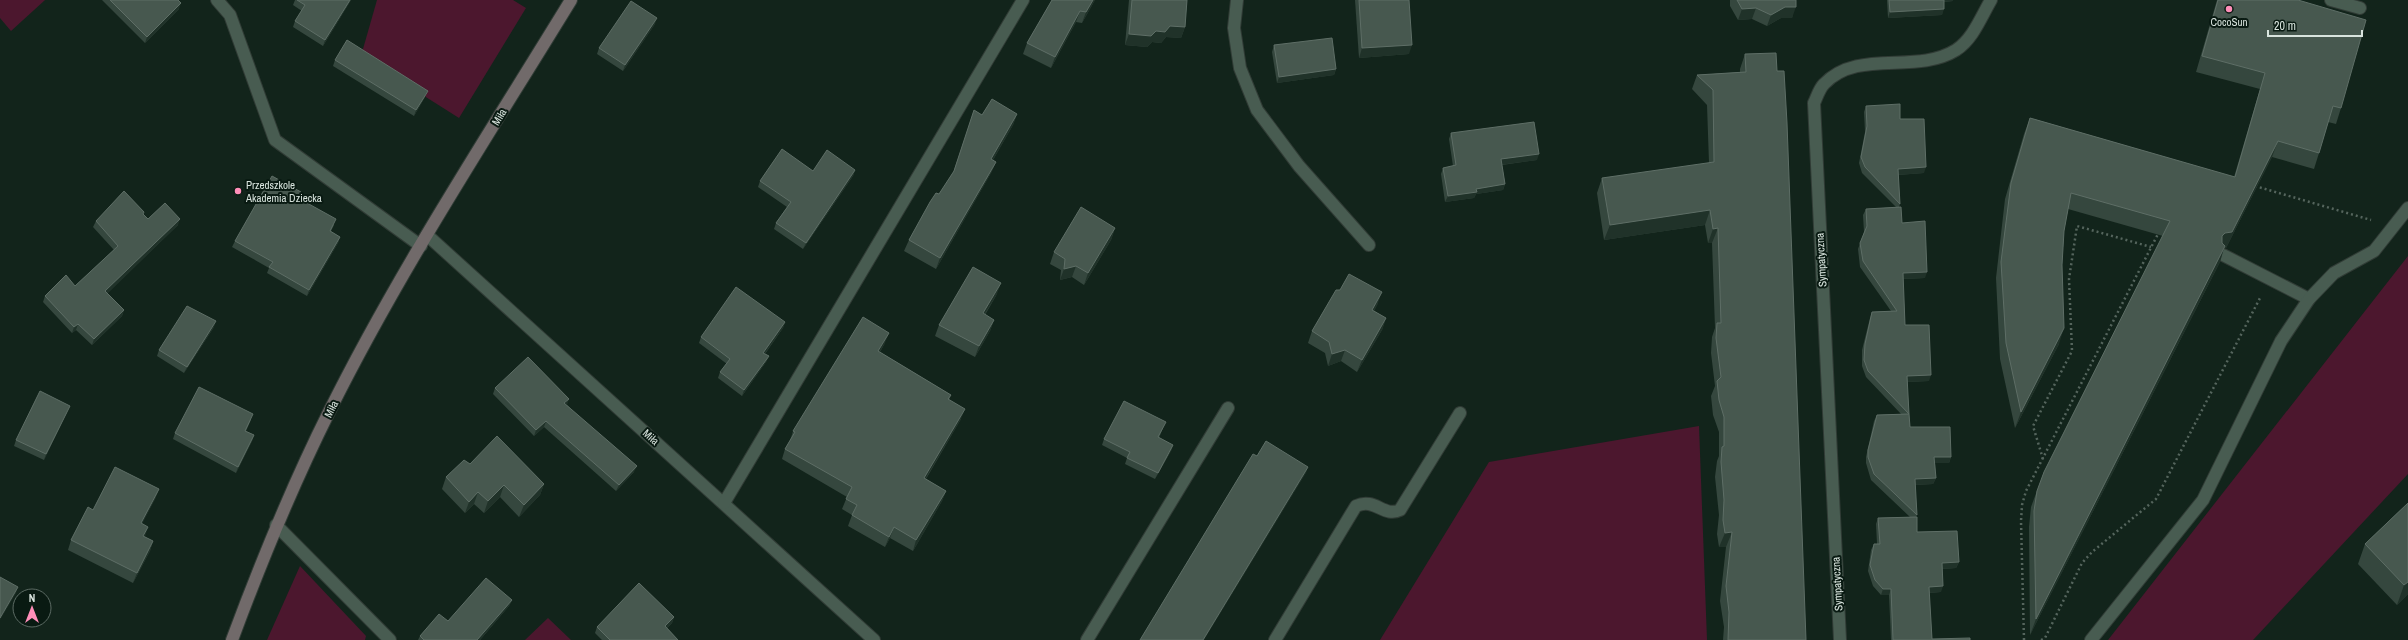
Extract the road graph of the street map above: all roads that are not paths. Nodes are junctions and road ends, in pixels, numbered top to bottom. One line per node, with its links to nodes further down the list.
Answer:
1 (217, 0): 11 (street)
2 (571, 0): 9 (street, Miła)
3 (1023, 0): 16 (street)
4 (1237, 0): 10 (street)
5 (1991, 0): 23 (street, Sympatyczna)
6 (2331, 0): 7 (street)
7 (2360, 8)
8 (2408, 208): 13 (street)
9 (428, 235): 11 (street, Miła); 16 (street, Miła)
10 (1369, 245)
11 (421, 246): 17 (street, Miła)
12 (2223, 255): 13 (street)
13 (2309, 299): 24 (street)
14 (1228, 408): 21 (street)
15 (1460, 413): 22 (street)
16 (724, 503): 20 (street, Miła)
17 (276, 525): 18 (street, Miła); 19 (street)
18 (232, 640)
19 (390, 640)
20 (874, 640)
21 (1087, 640)
22 (1275, 640)
23 (1840, 640)
24 (2091, 640)

